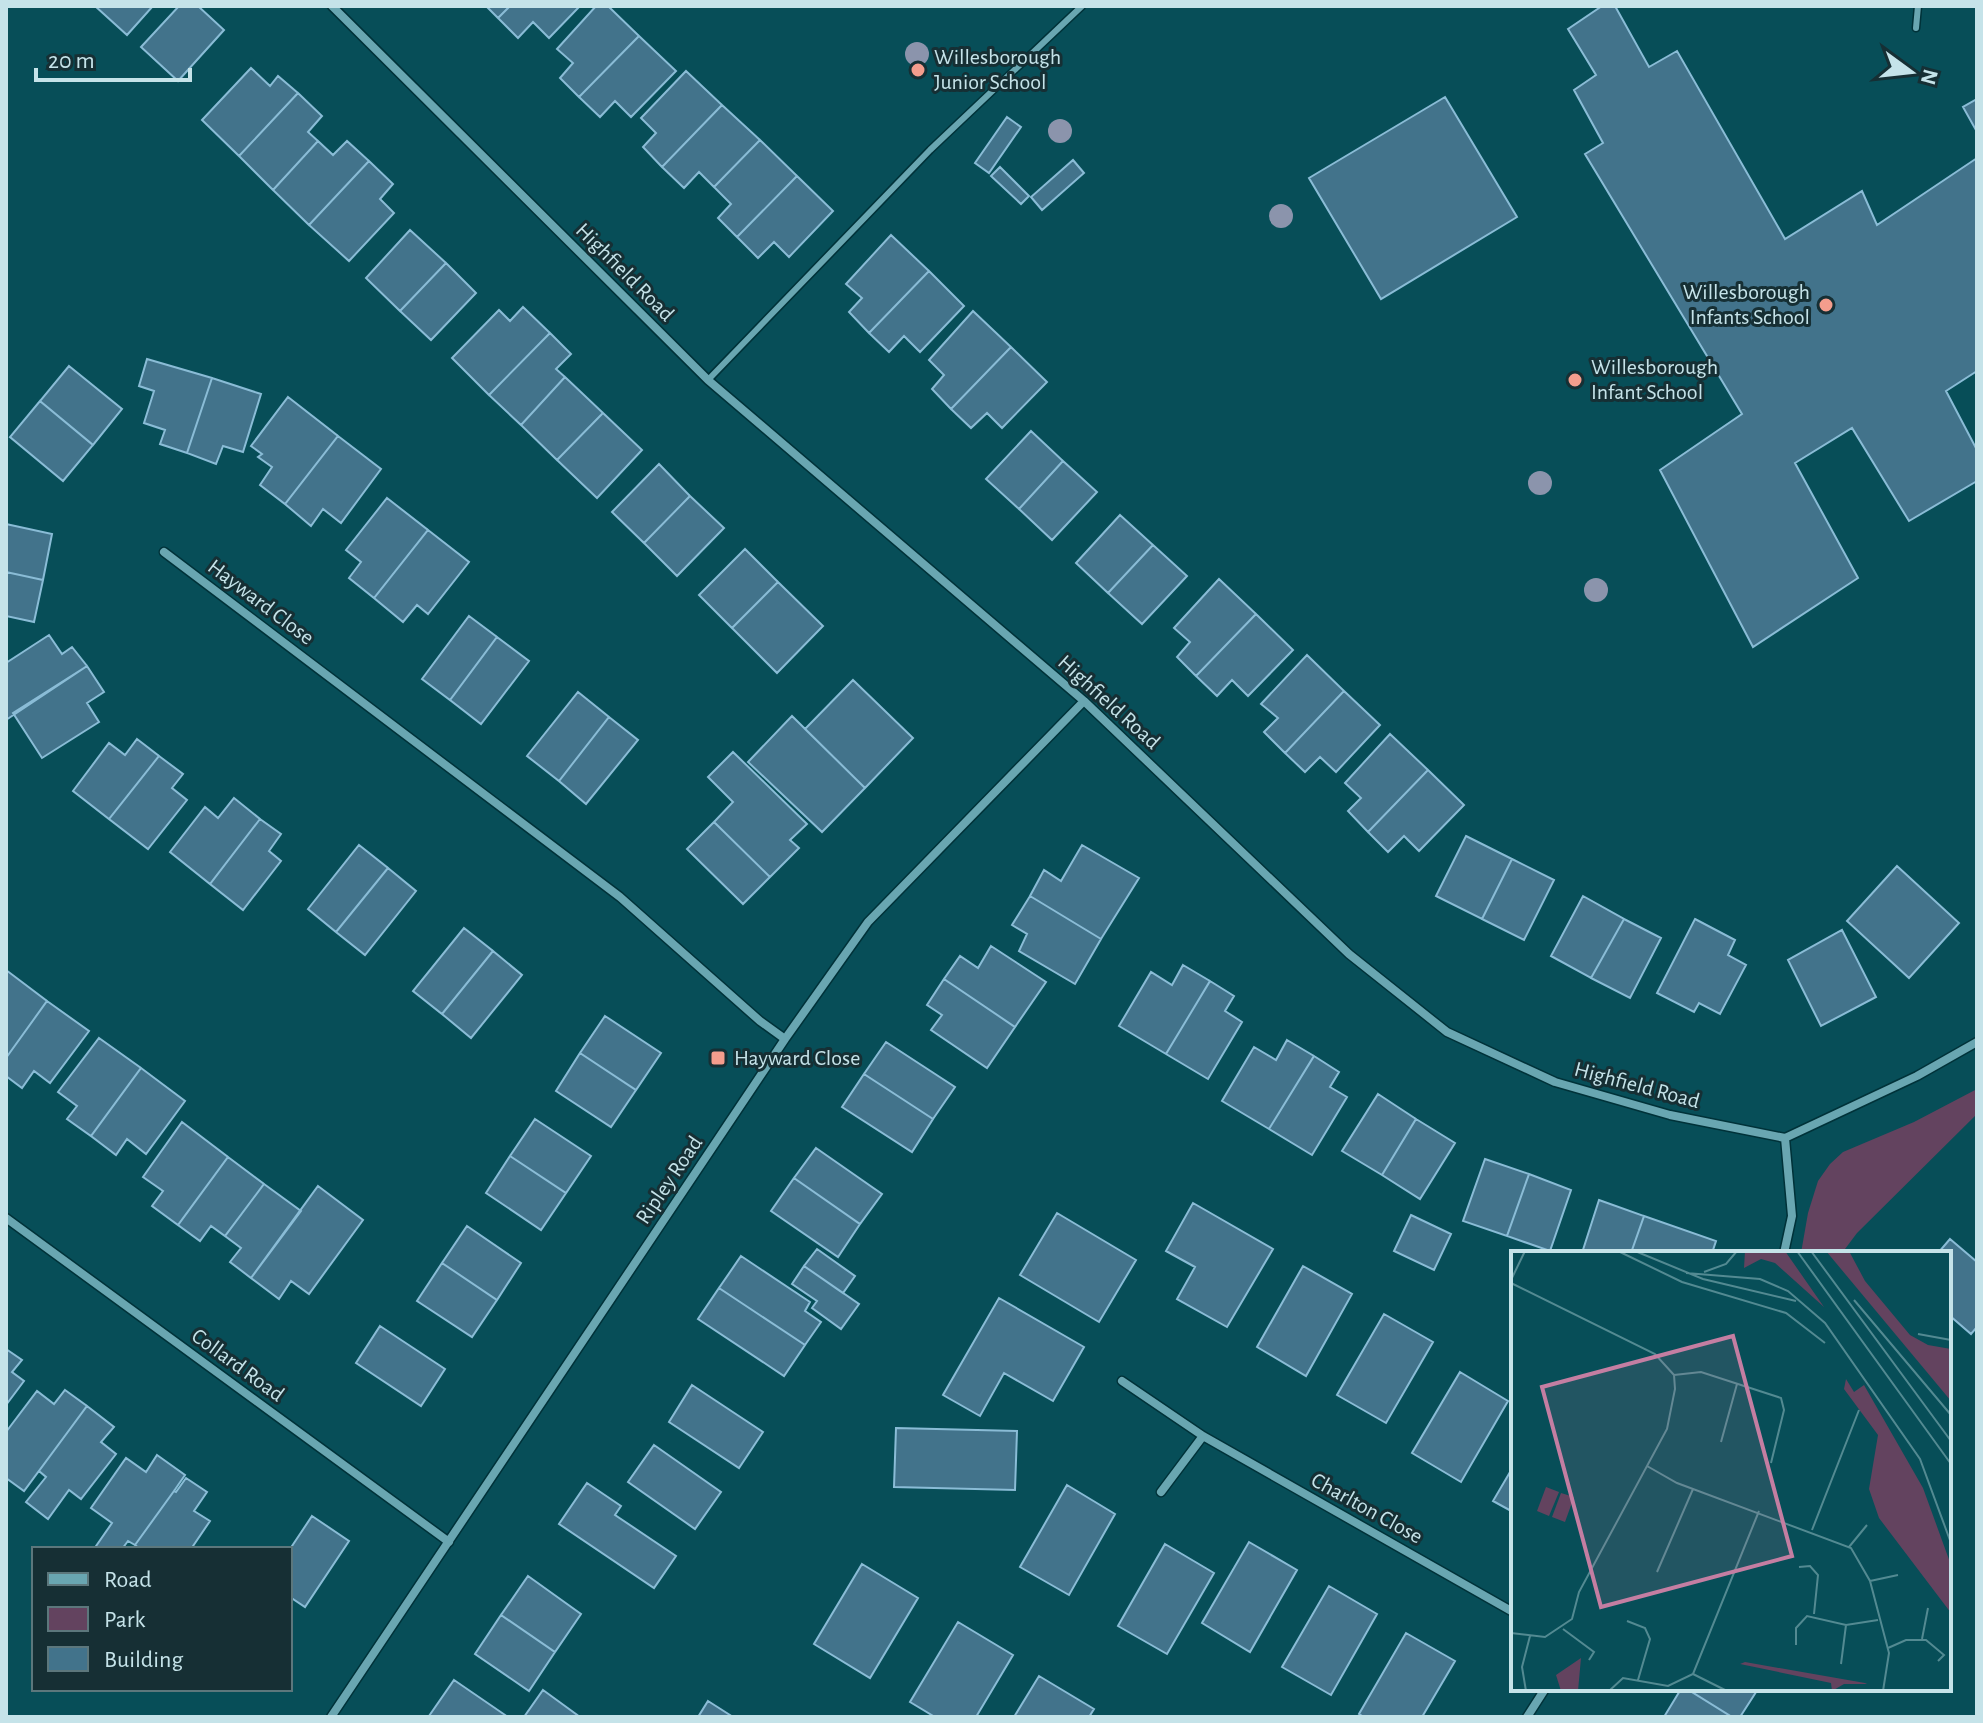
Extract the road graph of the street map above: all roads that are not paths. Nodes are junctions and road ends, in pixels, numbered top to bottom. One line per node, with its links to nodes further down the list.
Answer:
1 (332, 6): 5 (street, Highfield Road)
2 (1082, 6): 5 (lane)
3 (1918, 6): 4 (lane)
4 (1916, 28)
5 (708, 380): 7 (street, Highfield Road)
6 (164, 552): 8 (street, Hayward Close)
7 (1084, 701): 8 (street, Ripley Road); 10 (street, Highfield Road)
8 (785, 1039): 16 (street, Ripley Road)
9 (1977, 1042): 10 (street)
10 (1785, 1138): 12 (street)
11 (6, 1218): 16 (street, Collard Road)
12 (1784, 1251)
13 (1122, 1381): 14 (street, Charlton Close)
14 (1203, 1436): 15 (street); 17 (street, Charlton Close)
15 (1161, 1492)
16 (449, 1542): 19 (street, Ripley Road)
17 (1511, 1611)
18 (1544, 1691): 20 (street)
19 (331, 1717)
20 (1527, 1717)

